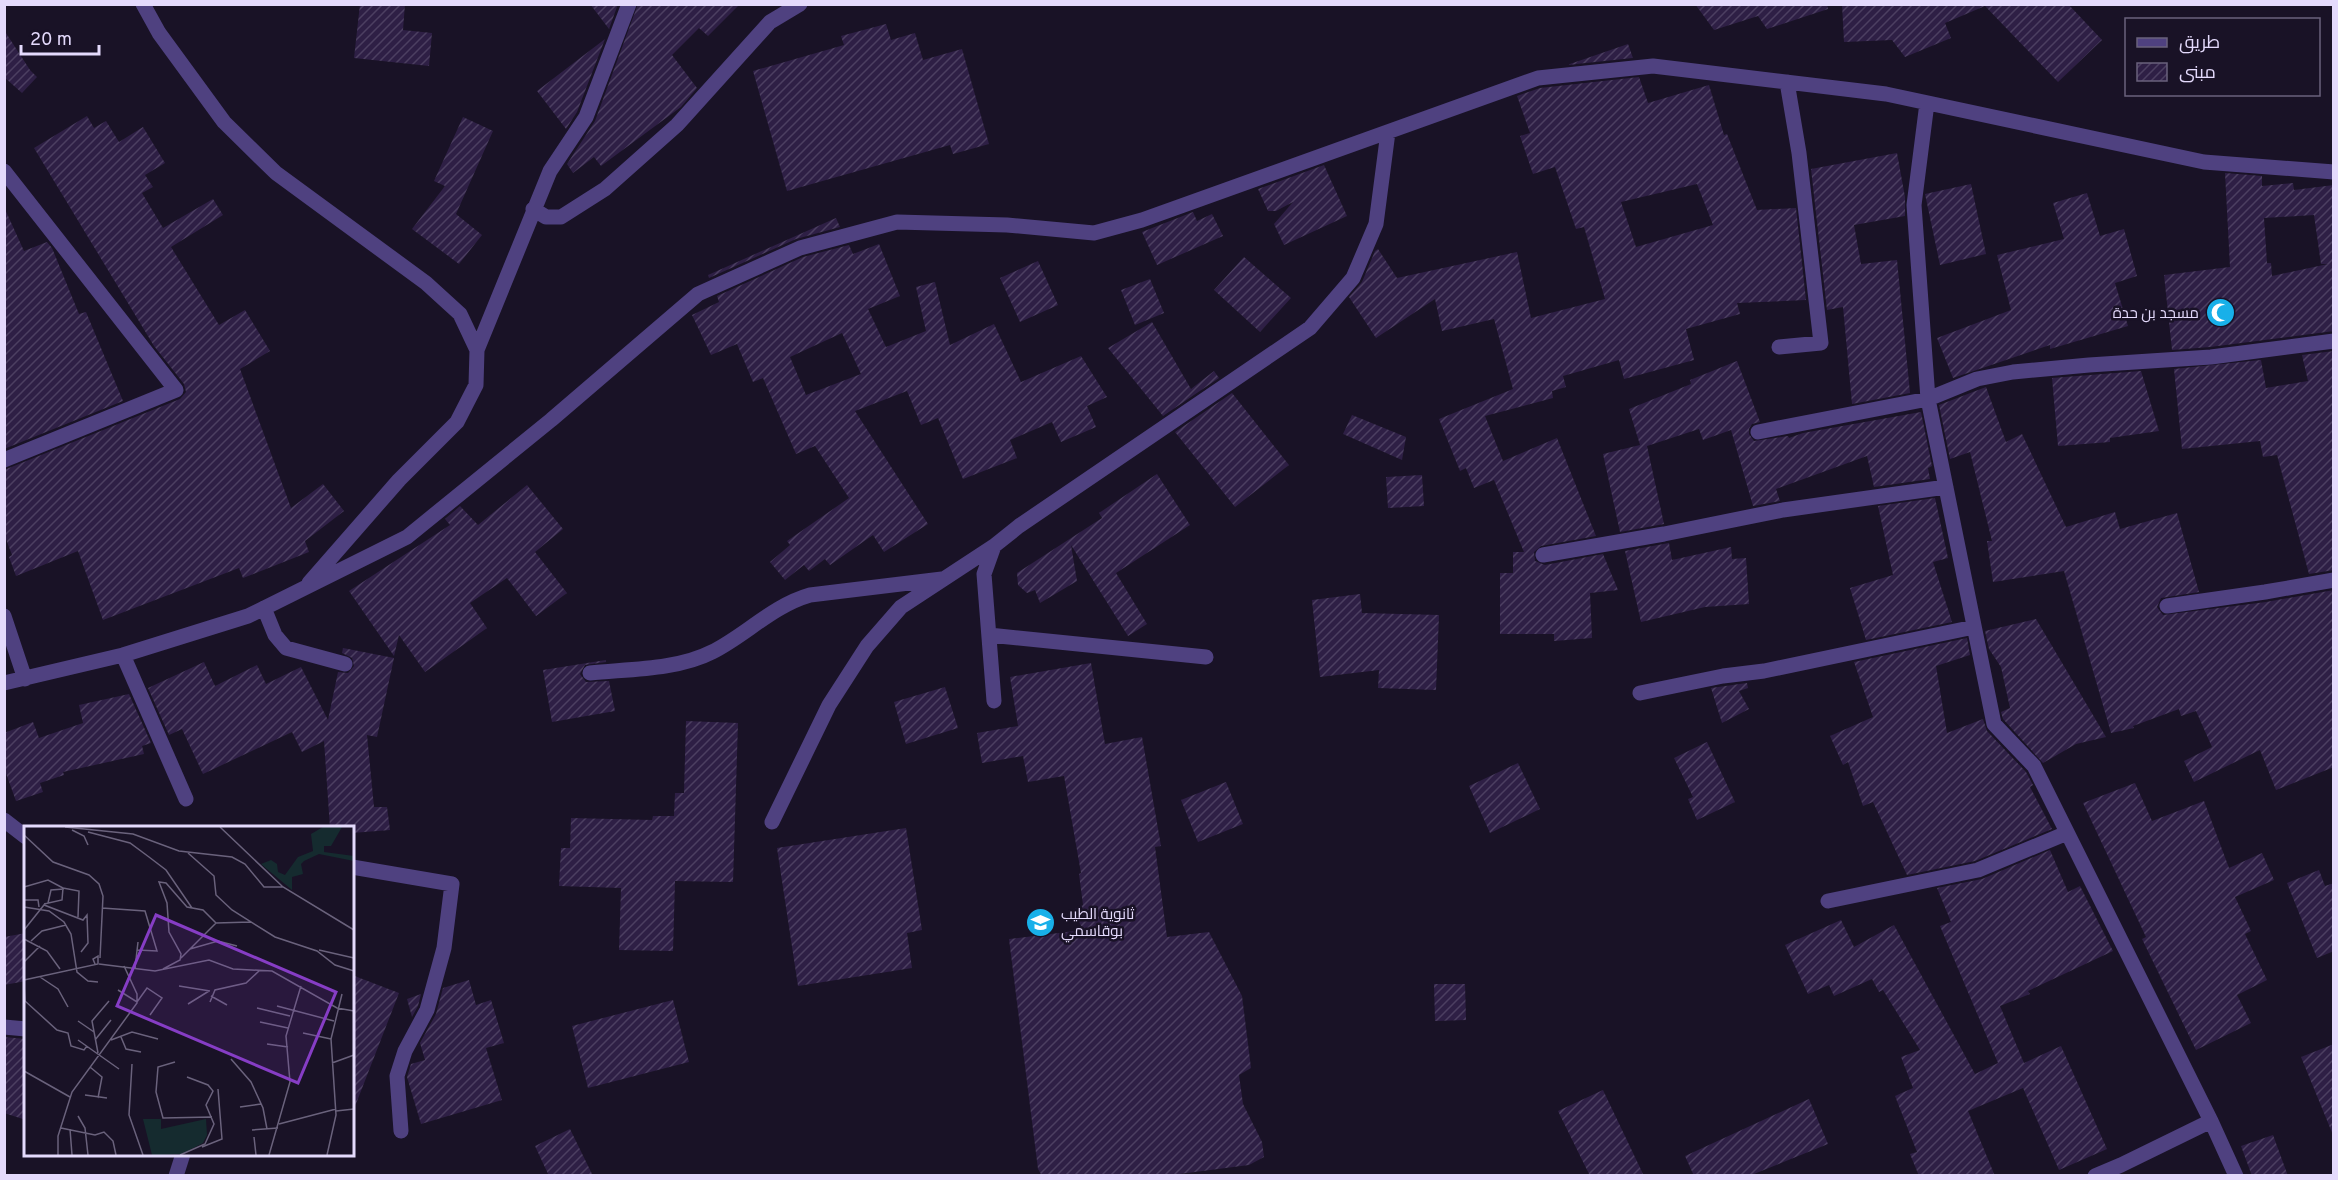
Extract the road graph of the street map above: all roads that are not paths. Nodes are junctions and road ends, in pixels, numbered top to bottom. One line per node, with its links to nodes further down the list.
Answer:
1 (143, 4): 12 (street)
2 (629, 4): 9 (street)
3 (800, 4): 9 (street)
4 (1787, 82): 5 (street); 6 (street); 11 (street)
5 (1928, 103): 8 (street); 13 (street)
6 (1388, 132): 17 (street); 21 (street)
7 (4, 171): 15 (street)
8 (2334, 172)
9 (533, 209): 12 (street)
10 (2334, 341): 13 (street)
11 (1779, 347)
12 (477, 350): 21 (street)
13 (1928, 399): 14 (street); 16 (street)
14 (1758, 432)
15 (4, 459)
16 (1946, 487): 18 (street); 25 (street)
17 (994, 546): 19 (street); 26 (street)
18 (1543, 555)
19 (942, 579): 30 (street); 37 (street)
20 (2334, 580): 22 (street)
21 (305, 588): 23 (street)
22 (2167, 606)
23 (264, 608): 27 (street); 29 (street)
24 (4, 616): 31 (street)
25 (1974, 627): 33 (street); 38 (street)
26 (989, 636): 28 (street); 34 (street)
27 (123, 655): 31 (street); 35 (street)
28 (1206, 657)
29 (345, 664)
30 (590, 673)
31 (25, 679): 32 (street)
32 (4, 683)
33 (1640, 693)
34 (994, 701)
35 (186, 799)
36 (4, 820): 39 (street)
37 (772, 822)
38 (2067, 833): 41 (street); 44 (street)
39 (24, 835)
40 (354, 867): 45 (street)
41 (1828, 901)
42 (4, 1027): 43 (street)
43 (24, 1029)
44 (2211, 1121): 48 (street); 49 (street)
45 (401, 1131)
46 (183, 1156): 47 (street)
47 (176, 1176)
48 (2095, 1176)
49 (2236, 1176)

